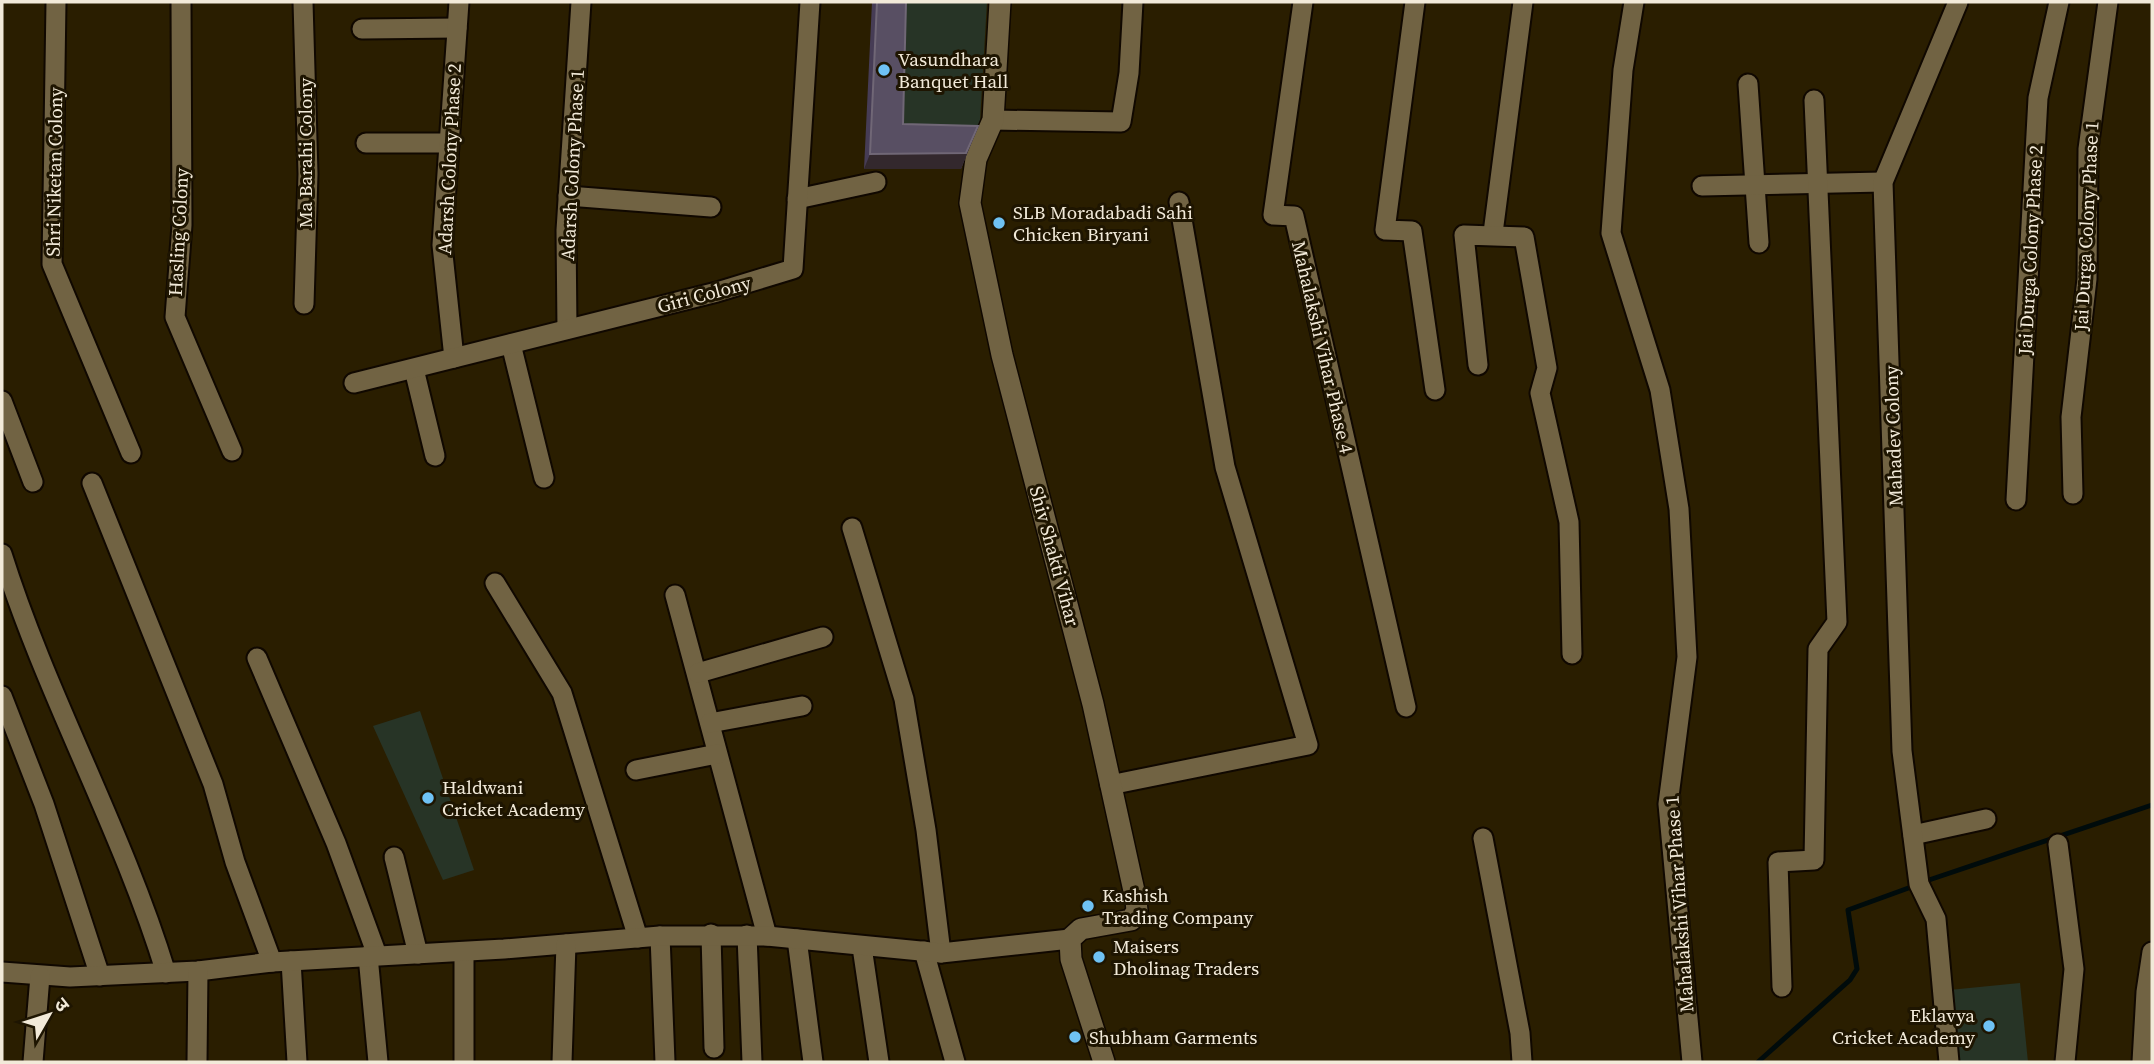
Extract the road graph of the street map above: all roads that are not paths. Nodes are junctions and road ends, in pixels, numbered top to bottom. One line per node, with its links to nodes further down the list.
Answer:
1 (56, 2): 44 (street, Shri Niketan Colony)
2 (181, 2): 43 (street, Hasling Colony)
3 (303, 2): 34 (street, Ma Barahi Colony)
4 (459, 2): 16 (street, Adarsh Colony Phase 2)
5 (582, 2): 28 (street, Adarsh Colony Phase 1)
6 (810, 2): 29 (street, Giri Colony)
7 (1000, 2): 20 (street, Shiv Shakti Vihar)
8 (1133, 2): 20 (street)
9 (1303, 2): 61 (street, Mahalakshi Vihar Phase 4)
10 (1415, 2): 41 (street)
11 (1523, 2): 32 (street)
12 (1634, 2): 106 (street, Mahalakshi Vihar Phase 1)
13 (1958, 2): 24 (street, Mahadev Colony)
14 (2059, 2): 50 (street, Jai Durga Colony Phase 2)
15 (2108, 2): 49 (street, Jai Durga Colony Phase 1)
16 (457, 28): 17 (street); 22 (street, Adarsh Colony Phase 2)
17 (362, 29)
18 (1748, 84): 25 (street)
19 (1814, 100): 27 (street)
20 (993, 120): 65 (street, Shiv Shakti Vihar)
21 (366, 143): 22 (street)
22 (447, 143): 37 (street, Adarsh Colony Phase 2)
23 (876, 182): 29 (street)
24 (1883, 182): 27 (street); 67 (street, Mahadev Colony)
25 (1755, 184): 26 (street); 27 (street); 33 (street)
26 (1702, 186)
27 (1818, 186): 91 (street)
28 (568, 196): 31 (street); 35 (street, Adarsh Colony Phase 1)
29 (797, 199): 35 (street, Giri Colony)
30 (1179, 202): 65 (street)
31 (711, 207)
32 (1493, 233): 38 (street); 56 (street)
33 (1759, 243)
34 (304, 304)
35 (567, 329): 36 (street, Giri Colony)
36 (510, 344): 37 (street, Giri Colony); 46 (street)
37 (454, 358): 39 (street, Giri Colony)
38 (1478, 365)
39 (414, 369): 40 (street, Giri Colony); 45 (street)
40 (354, 383)
41 (1435, 390)
42 (2, 401): 47 (street)
43 (232, 451)
44 (131, 453)
45 (435, 457)
46 (544, 478)
47 (33, 482)
48 (92, 483): 85 (street)
49 (2073, 494)
50 (2016, 500)
51 (852, 528): 81 (street)
52 (2, 554): 88 (street)
53 (495, 583): 75 (street)
54 (675, 595): 58 (street)
55 (823, 637): 58 (street)
56 (1573, 654)
57 (257, 658): 84 (street)
58 (698, 673): 62 (street)
59 (2, 696): 90 (street)
60 (802, 706): 62 (street)
61 (1406, 707)
62 (710, 723): 63 (street)
63 (717, 754): 64 (street); 74 (street)
64 (636, 771)
65 (1110, 785): 77 (street, Shiv Shakti Vihar)
66 (1986, 819): 67 (street)
67 (1913, 835): 107 (street, Mahadev Colony)
68 (1483, 838): 105 (street)
69 (2058, 844): 108 (street)
70 (394, 857): 83 (street)
71 (711, 934): 72 (street); 73 (street); 92 (street)
72 (747, 935): 74 (street); 100 (street)
73 (660, 936): 75 (street); 99 (street)
74 (767, 936): 76 (street)
75 (638, 938): 78 (street)
76 (797, 939): 79 (street); 101 (street)
77 (1070, 939): 81 (street); 104 (street)
78 (566, 944): 80 (street); 98 (street)
79 (862, 947): 81 (street); 102 (street)
80 (464, 951): 83 (street); 97 (street)
81 (932, 952): 103 (street)
82 (2152, 952): 109 (street)
83 (418, 954): 84 (street)
84 (373, 955): 85 (street); 96 (street)
85 (281, 962): 86 (street); 95 (street)
86 (198, 971): 88 (street); 94 (street)
87 (2, 972): 89 (street)
88 (166, 973): 90 (street)
89 (40, 976): 90 (street); 93 (street)
90 (100, 976)
91 (1782, 986)
92 (714, 1048)
93 (33, 1062)
94 (197, 1062)
95 (297, 1062)
96 (378, 1062)
97 (464, 1062)
98 (562, 1062)
99 (665, 1062)
100 (752, 1062)
101 (813, 1062)
102 (879, 1062)
103 (955, 1062)
104 (1104, 1062)
105 (1522, 1062)
106 (1692, 1062)
107 (1949, 1062)
108 (2065, 1062)
109 (2142, 1062)

